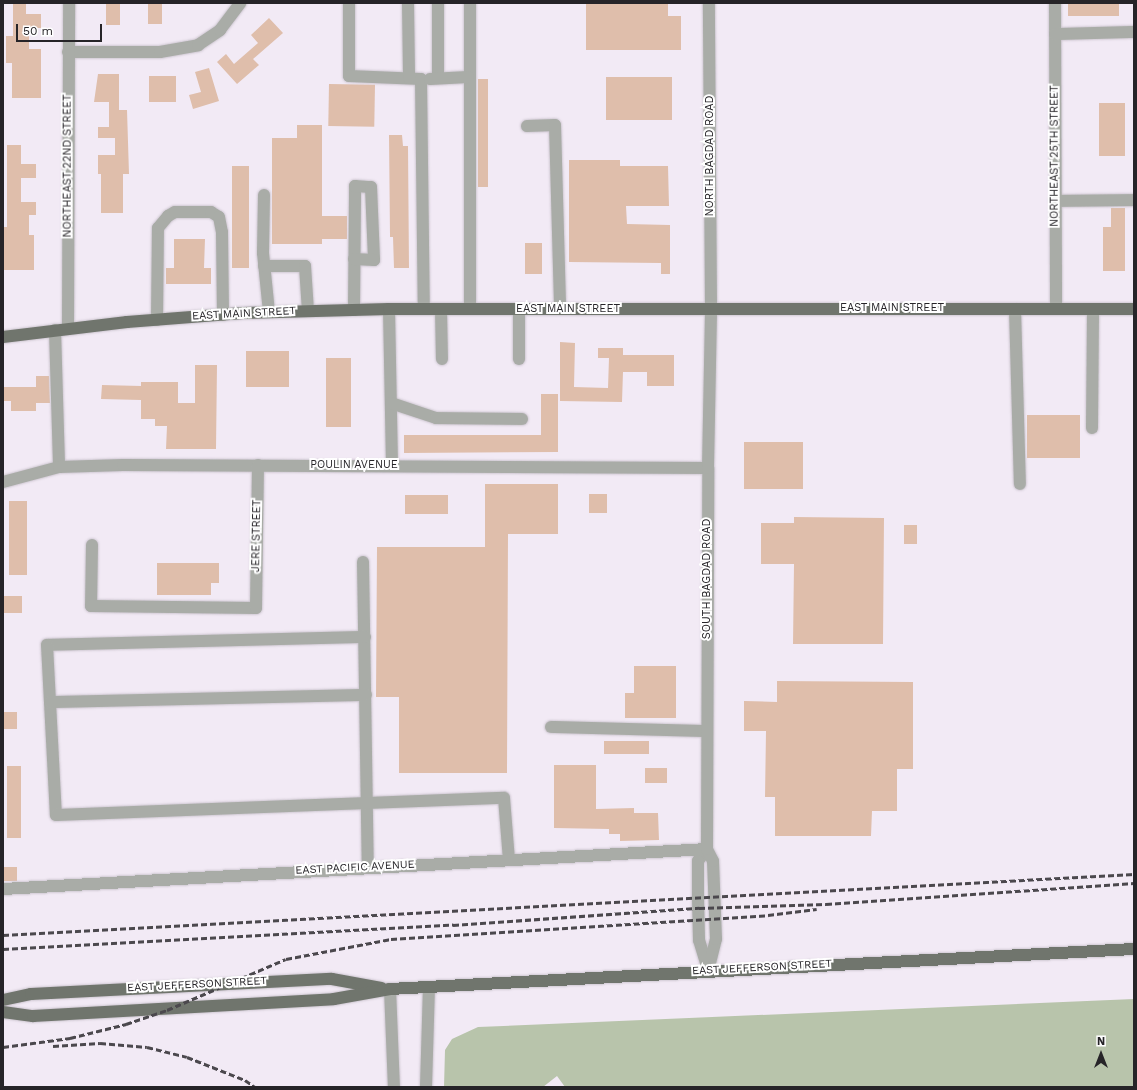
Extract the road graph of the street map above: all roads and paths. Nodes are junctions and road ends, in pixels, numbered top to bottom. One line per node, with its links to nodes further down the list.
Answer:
1 (69, 3): 11 (street, NORTHEAST 22ND STREET)
2 (240, 3): 11 (street)
3 (349, 3): 14 (street)
4 (408, 3): 14 (street)
5 (438, 3): 13 (street)
6 (470, 3): 12 (street)
7 (709, 3): 21 (street, NORTH BAGDAD ROAD)
8 (1055, 3): 10 (street, NORTHEAST 25TH STREET)
9 (1134, 32): 10 (street)
10 (1055, 34): 18 (street, NORTHEAST 25TH STREET)
11 (68, 52): 37 (street, NORTHEAST 22ND STREET)
12 (468, 77): 13 (street); 25 (street)
13 (438, 78): 14 (street)
14 (415, 79): 23 (street)
15 (527, 126): 27 (street)
16 (264, 195): 20 (street)
17 (1134, 200): 18 (street)
18 (1055, 201): 29 (street, NORTHEAST 25TH STREET)
19 (354, 259): 19 (street); 32 (street)
20 (264, 266): 33 (street); 34 (street)
21 (711, 308): 27 (main road, EAST MAIN STREET); 28 (main road, EAST MAIN STREET); 48 (street, SOUTH BAGDAD ROAD)
22 (389, 309): 23 (main road, EAST MAIN STREET); 32 (main road, EAST MAIN STREET); 42 (street)
23 (424, 309): 24 (main road, EAST MAIN STREET)
24 (440, 309): 25 (main road, EAST MAIN STREET); 40 (street)
25 (470, 309): 26 (main road, EAST MAIN STREET)
26 (519, 309): 27 (main road, EAST MAIN STREET); 41 (street)
27 (560, 309)
28 (1015, 309): 29 (main road, EAST MAIN STREET); 50 (street)
29 (1056, 309): 30 (main road, EAST MAIN STREET)
30 (1092, 309): 31 (main road, EAST MAIN STREET); 44 (street)
31 (1134, 309)
32 (354, 310): 33 (main road, EAST MAIN STREET)
33 (308, 311): 34 (main road, EAST MAIN STREET)
34 (269, 312): 35 (main road, EAST MAIN STREET)
35 (223, 315): 36 (main road, EAST MAIN STREET); 36 (street)
36 (157, 320): 37 (main road, EAST MAIN STREET)
37 (68, 329): 38 (main road, EAST MAIN STREET)
38 (55, 330): 39 (main road, EAST MAIN STREET); 47 (street)
39 (3, 336)
40 (442, 359)
41 (519, 359)
42 (391, 402): 43 (street); 45 (street)
43 (522, 419)
44 (1092, 428)
45 (392, 464): 46 (street, POULIN AVENUE); 48 (street, POULIN AVENUE)
46 (258, 465): 47 (street, POULIN AVENUE); 51 (street, JERE STREET)
47 (59, 467): 49 (street, POULIN AVENUE)
48 (708, 468): 57 (street, SOUTH BAGDAD ROAD)
49 (3, 482)
50 (1020, 484)
51 (92, 545)
52 (363, 562): 53 (street)
53 (365, 637): 54 (street); 55 (street)
54 (366, 695): 55 (street); 58 (street)
55 (50, 702): 58 (street)
56 (552, 727): 57 (street)
57 (707, 731): 59 (street, SOUTH BAGDAD ROAD)
58 (368, 802): 60 (street); 61 (street)
59 (707, 849): 60 (street, EAST PACIFIC AVENUE); 64 (street, SOUTH BAGDAD ROAD); 64 (street, SOUTH BAGDAD ROAD)
60 (509, 860): 61 (street, EAST PACIFIC AVENUE)
61 (368, 867): 62 (street, EAST PACIFIC AVENUE)
62 (3, 889)
63 (1134, 949): 64 (main road, EAST JEFFERSON STREET)
64 (708, 971): 65 (main road, EAST JEFFERSON STREET)
65 (429, 987): 66 (main road, EAST JEFFERSON STREET); 70 (street)
66 (390, 989): 67 (main road, EAST JEFFERSON STREET); 68 (main road, EAST JEFFERSON STREET); 69 (street)
67 (3, 1000)
68 (3, 1012)
69 (394, 1087)
70 (426, 1087)

